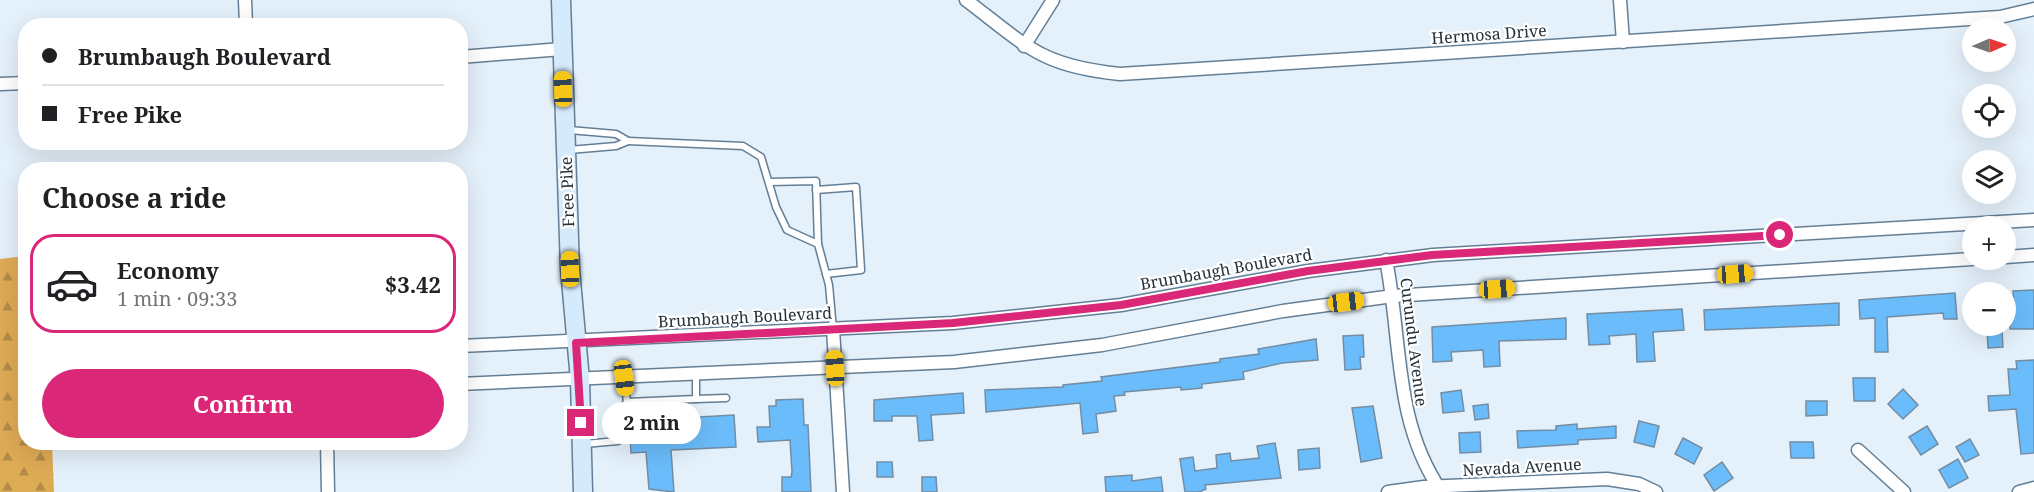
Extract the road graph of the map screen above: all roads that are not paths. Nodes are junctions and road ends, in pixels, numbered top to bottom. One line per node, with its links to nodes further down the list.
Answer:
1 (245, 0): 7 (street)
2 (561, 0): 10 (main road, Free Pike)
3 (966, 0): 9 (street, Hermosa Drive)
4 (1053, 0): 9 (street)
5 (1620, 0): 8 (street)
6 (2034, 9): 8 (street, Hermosa Drive)
7 (246, 18)
8 (1623, 42): 9 (street, Hermosa Drive)
9 (1024, 46)
10 (562, 49): 11 (street); 14 (main road, Free Pike)
11 (468, 56)
12 (18, 83): 13 (street)
13 (0, 84)
14 (565, 129): 15 (lane); 16 (main road, Free Pike)
15 (628, 141): 16 (lane); 17 (lane)
16 (566, 151): 28 (main road, Free Pike)
17 (769, 182): 18 (lane); 20 (lane)
18 (816, 190): 20 (lane); 25 (lane)
19 (2034, 220): 23 (street, Brumbaugh Boulevard)
20 (818, 244): 25 (lane)
21 (2034, 255): 22 (street)
22 (2016, 256)
23 (1386, 260): 26 (street, Curundu Avenue); 27 (street, Brumbaugh Boulevard)
24 (1962, 260): 26 (street)
25 (826, 274): 27 (lane)
26 (1393, 297): 30 (street); 42 (street, Curundu Avenue)
27 (833, 329): 28 (street, Brumbaugh Boulevard); 30 (street)
28 (576, 343): 29 (street, Brumbaugh Boulevard); 33 (main road, Free Pike)
29 (468, 346)
30 (835, 368): 31 (street); 45 (street)
31 (696, 374): 32 (street); 36 (lane)
32 (624, 378): 33 (street); 37 (lane)
33 (580, 380): 34 (street); 38 (main road, Free Pike)
34 (468, 384)
35 (726, 398): 36 (lane)
36 (696, 399): 37 (lane)
37 (627, 402): 38 (lane)
38 (582, 444): 44 (main road, Free Pike)
39 (327, 450): 43 (street)
40 (1858, 450): 48 (street)
41 (2034, 488): 49 (street)
42 (1440, 490): 46 (street, Nevada Avenue); 47 (street, Nevada Avenue)
43 (328, 492)
44 (584, 492)
45 (843, 492)
46 (1388, 492)
47 (1656, 492)
48 (1904, 492)
49 (2019, 492)

